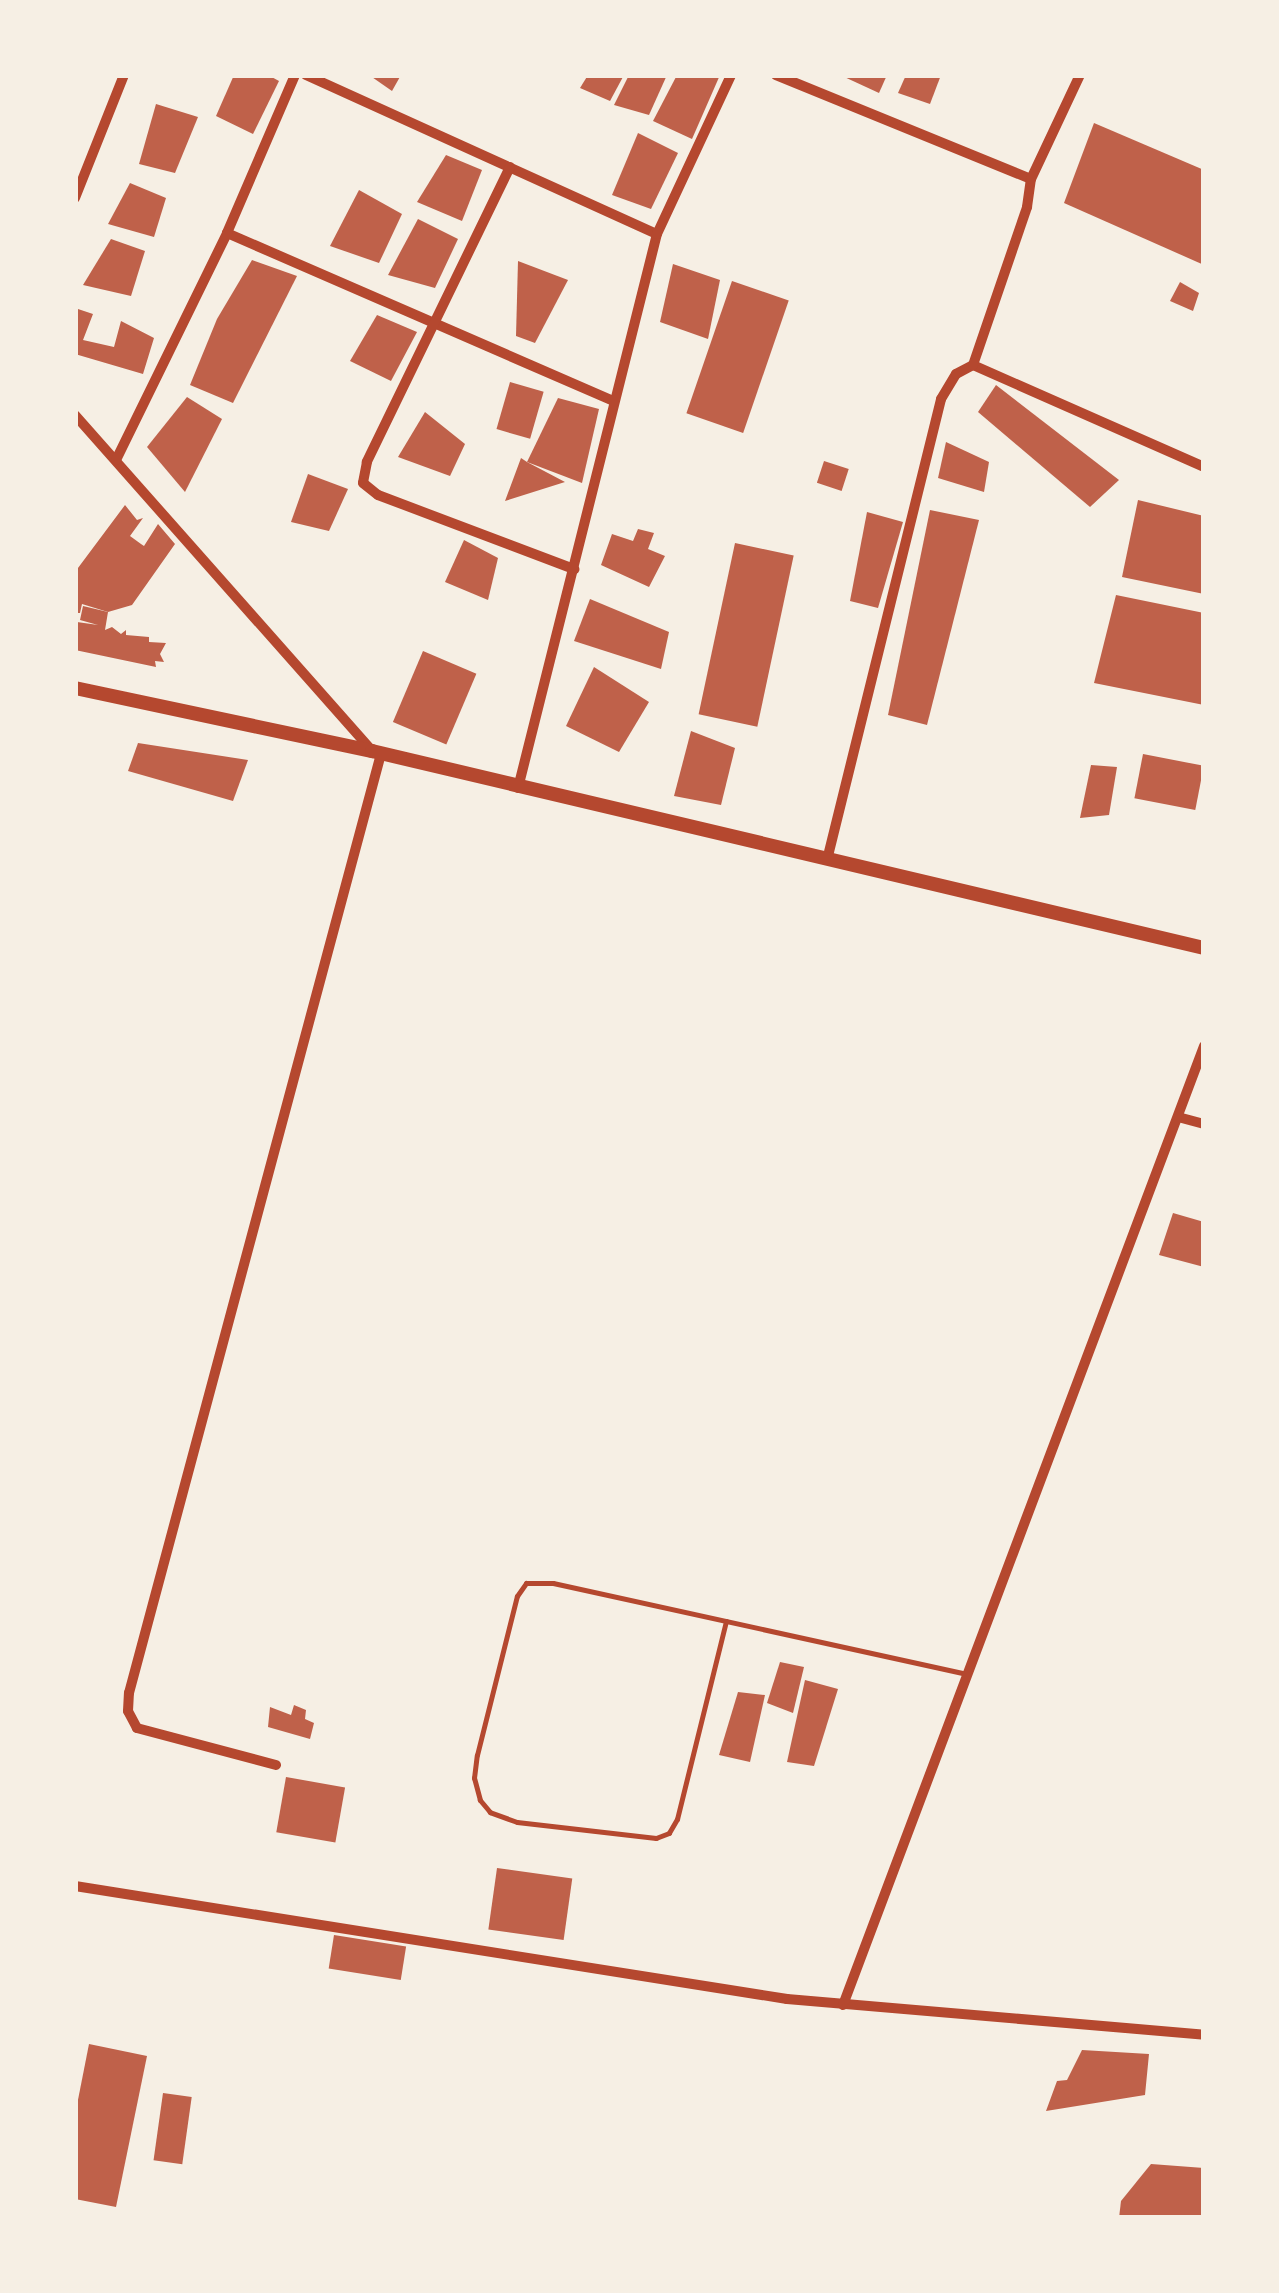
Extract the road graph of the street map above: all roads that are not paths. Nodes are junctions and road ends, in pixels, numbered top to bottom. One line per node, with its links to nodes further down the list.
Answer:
1 (124, 75): 9 (street)
2 (296, 75): 10 (street)
3 (306, 75): 7 (street)
4 (731, 75): 11 (street)
5 (776, 75): 8 (street)
6 (1080, 75): 8 (street)
7 (510, 167): 11 (street); 12 (street)
8 (1031, 178): 13 (street)
9 (75, 198)
10 (226, 233): 12 (street); 16 (street)
11 (656, 234): 14 (street)
12 (437, 323): 14 (street); 18 (street)
13 (973, 365): 17 (street); 22 (street)
14 (614, 402): 18 (street)
15 (75, 415): 16 (street)
16 (116, 460): 20 (street)
17 (1204, 468)
18 (574, 568): 21 (street)
19 (75, 688): 20 (street)
20 (377, 753): 21 (street); 29 (street)
21 (518, 788): 22 (street)
22 (828, 860): 23 (street)
23 (1204, 948)
24 (1204, 1046): 25 (street)
25 (1178, 1117): 26 (street); 28 (street)
26 (1204, 1124)
27 (726, 1621): 27 (lane); 28 (lane)
28 (968, 1674): 31 (street)
29 (276, 1766)
30 (75, 1886): 31 (street)
31 (843, 2006): 32 (street)
32 (1204, 2034)

